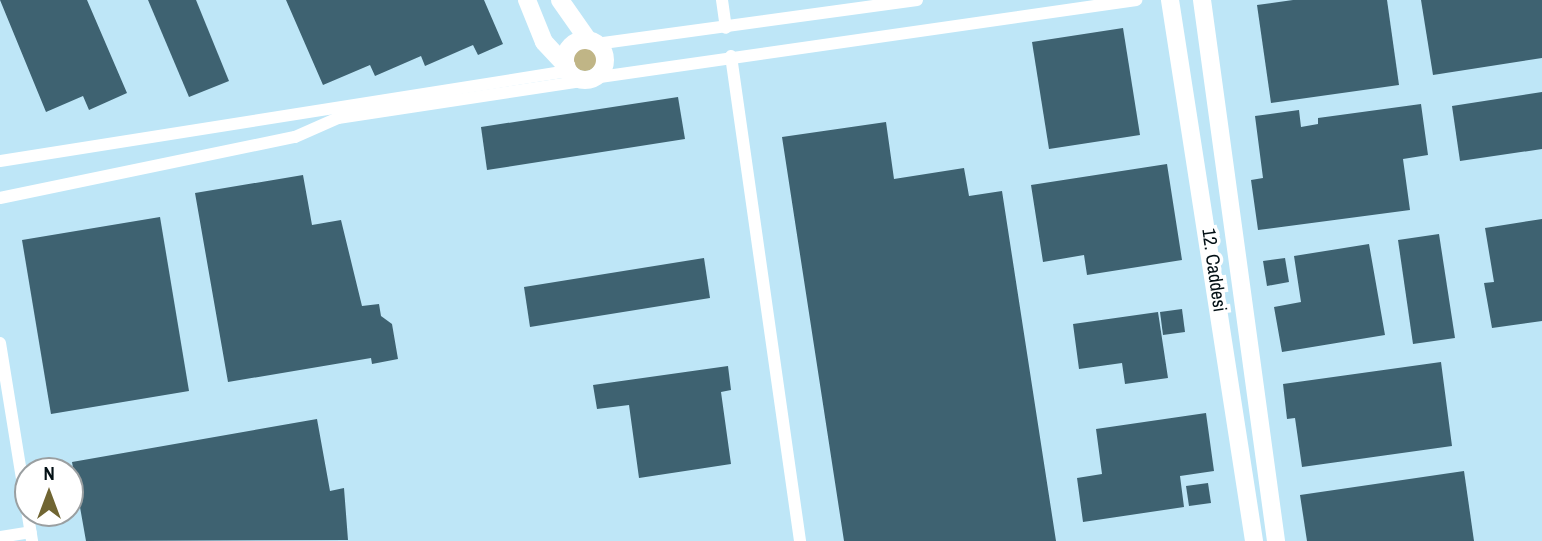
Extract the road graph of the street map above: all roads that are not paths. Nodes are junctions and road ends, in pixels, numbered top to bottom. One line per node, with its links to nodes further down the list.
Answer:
1 (527, 0): 11 (street)
2 (560, 0): 9 (street)
3 (722, 0): 8 (street)
4 (917, 0): 8 (street)
5 (1136, 0): 10 (street)
6 (1170, 0): 19 (street, 12. Caddesi)
7 (1202, 0): 20 (street, 12. Caddesi)
8 (726, 28): 9 (street)
9 (592, 42): 11 (street); 12 (street)
10 (730, 57): 12 (street); 18 (street)
11 (567, 68): 12 (street); 13 (street)
12 (590, 79): 14 (street)
13 (0, 161)
14 (0, 198)
15 (0, 343): 16 (street)
16 (32, 536): 17 (street)
17 (0, 537)
18 (800, 541)
19 (1254, 541)
20 (1276, 541)

